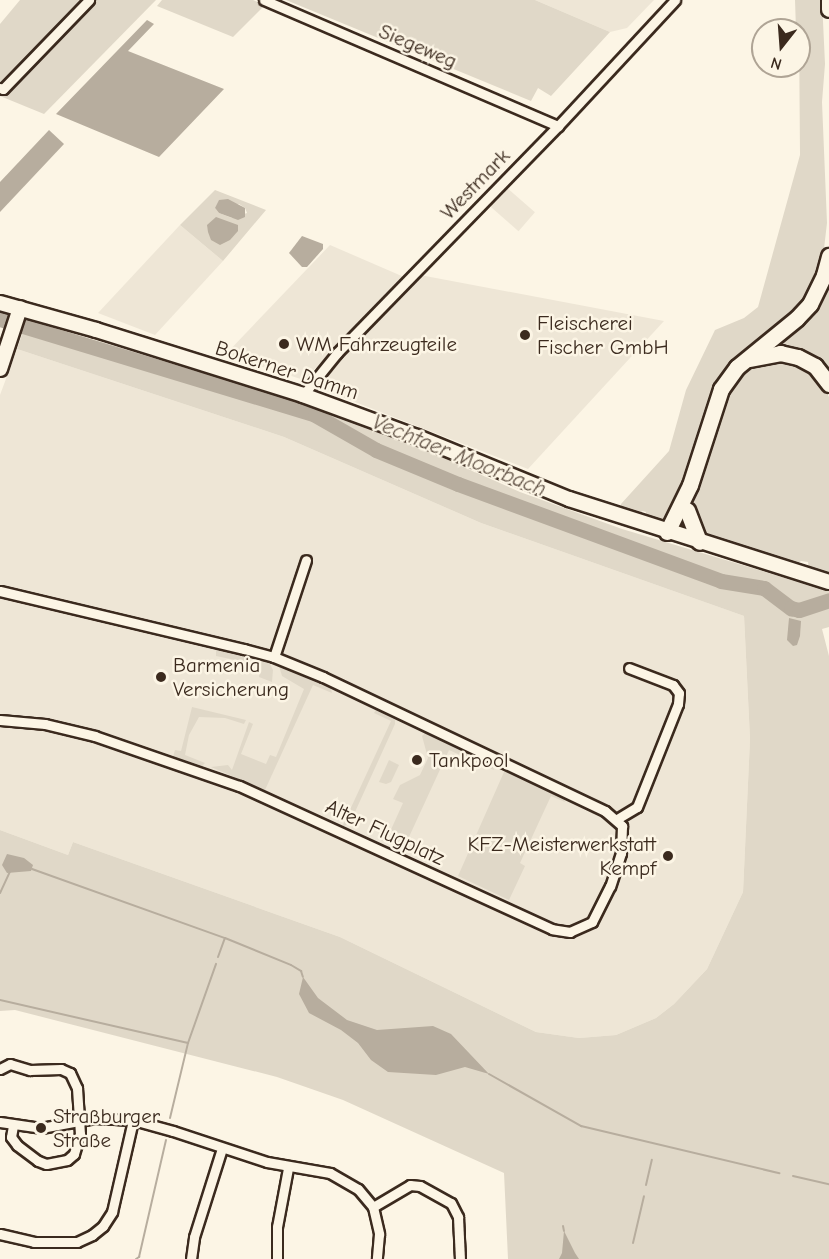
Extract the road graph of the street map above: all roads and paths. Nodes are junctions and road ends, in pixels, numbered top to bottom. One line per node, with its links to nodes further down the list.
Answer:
1 (90, 0): 6 (street)
2 (264, 0): 7 (street, Siegeweg)
3 (675, 0): 7 (street, Westmark)
4 (829, 0): 5 (main road)
5 (829, 9)
6 (0, 88)
7 (558, 126): 14 (street, Westmark)
8 (829, 255): 11 (main road)
9 (0, 303): 10 (main road, Bokerner Damm)
10 (18, 313): 12 (main road); 14 (main road, Bokerner Damm)
11 (744, 361): 13 (main road); 15 (main road)
12 (0, 369)
13 (829, 384)
14 (303, 395): 17 (main road, Bokerner Damm)
15 (690, 485): 16 (main road); 17 (main road)
16 (687, 510): 17 (main road); 18 (main road)
17 (671, 533): 18 (main road, Bokerner Damm)
18 (699, 542): 20 (main road, Bokerner Damm)
19 (306, 560): 22 (street)
20 (829, 582)
21 (0, 591): 22 (street)
22 (274, 657): 25 (street)
23 (629, 668): 25 (street)
24 (0, 720): 25 (street, Alter Flugplatz)
25 (617, 819)
26 (0, 1069): 27 (street)
27 (81, 1120): 28 (street); 30 (street); 30 (street)
28 (133, 1120): 31 (street); 34 (street)
29 (0, 1122): 30 (street)
30 (13, 1126)
31 (222, 1148): 32 (street); 35 (street)
32 (288, 1168): 33 (street); 36 (street)
33 (373, 1207): 37 (street); 38 (street)
34 (0, 1234)
35 (192, 1259)
36 (277, 1259)
37 (377, 1259)
38 (460, 1259)

